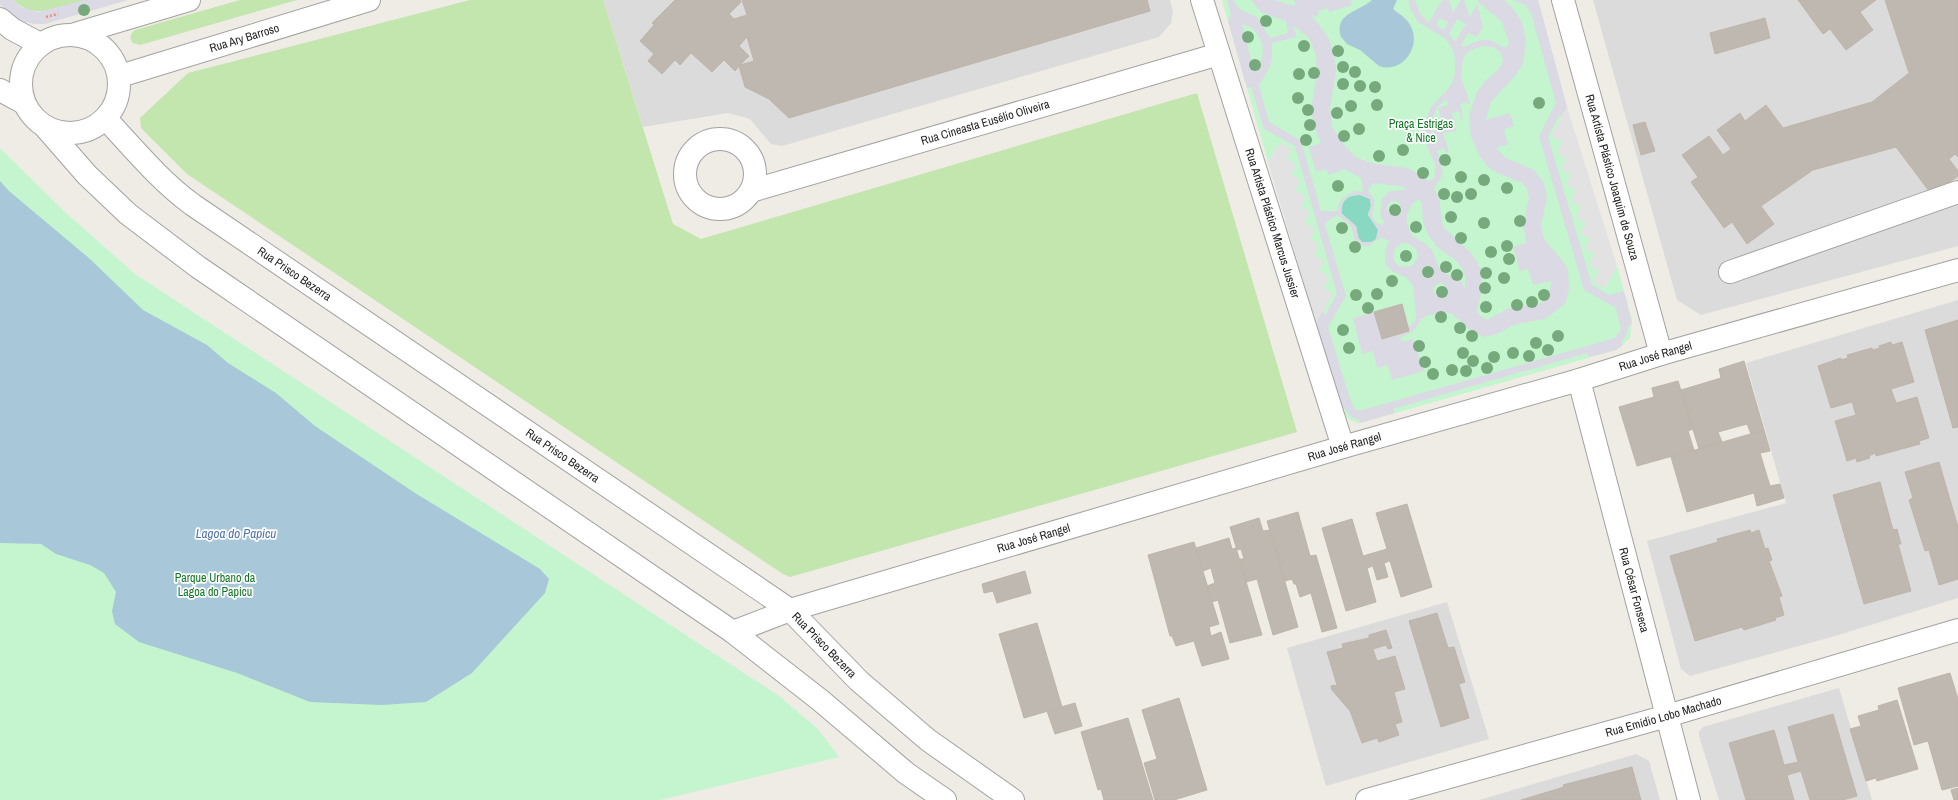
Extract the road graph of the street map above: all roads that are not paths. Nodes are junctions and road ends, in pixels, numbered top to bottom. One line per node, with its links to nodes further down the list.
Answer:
1 (189, 0): 6 (street)
2 (369, 0): 9 (street, Rua Ary Barroso)
3 (1202, 0): 8 (street, Rua Artista Plástico Marcus Jussier)
4 (1563, 0): 18 (street, Rua Artista Plástico Joaquim de Souza)
5 (0, 20): 7 (street)
6 (75, 34): 7 (street); 9 (street)
7 (40, 44): 11 (street)
8 (1219, 54): 14 (street, Rua Cineasta Eusélio Oliveira); 20 (street, Rua Artista Plástico Marcus Jussier)
9 (120, 76): 12 (street)
10 (0, 90): 11 (street)
11 (24, 103): 13 (street)
12 (106, 119): 13 (street); 21 (street, Rua Prisco Bezerra)
13 (46, 128): 23 (street)
14 (751, 191)
15 (1958, 192): 17 (street)
16 (1958, 270): 18 (street, Rua José Rangel)
17 (1730, 272)
18 (1661, 354): 19 (street, Rua José Rangel)
19 (1579, 380): 20 (street, Rua José Rangel); 24 (street, Rua César Fonseca)
20 (1343, 447): 21 (street, Rua José Rangel)
21 (790, 610): 23 (street, Rua José Rangel); 26 (street, Rua Prisco Bezerra)
22 (1958, 630): 24 (street, Rua Emídio Lobo Machado)
23 (733, 632): 25 (street)
24 (1667, 716): 27 (street, Rua Emídio Lobo Machado); 28 (street, Rua César Fonseca)
25 (945, 800)
26 (1013, 800)
27 (1367, 800)
28 (1689, 800)

